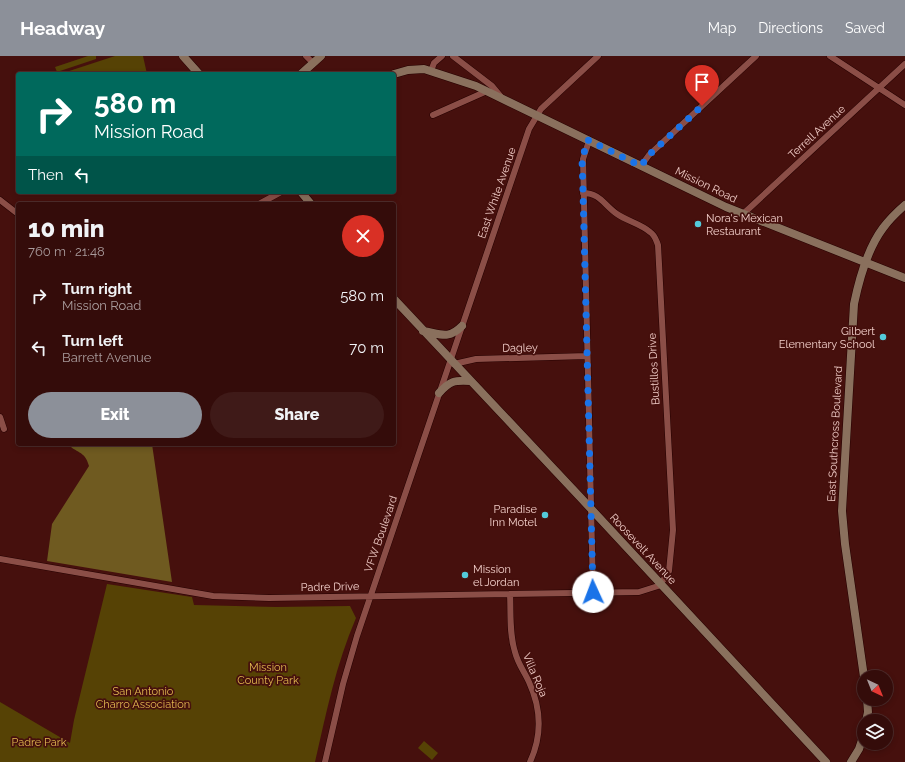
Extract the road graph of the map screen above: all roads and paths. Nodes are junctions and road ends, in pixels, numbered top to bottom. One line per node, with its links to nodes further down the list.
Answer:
1 (183, 56): 12 (main road)
2 (306, 56): 9 (street)
3 (321, 56): 9 (main road)
4 (442, 56): 11 (street)
5 (453, 56): 17 (street, Mission Road)
6 (598, 56): 20 (street, East White Avenue)
7 (756, 56): 22 (street)
8 (830, 56): 15 (street)
9 (313, 63): 13 (main road)
10 (905, 64): 15 (street, Terrell Avenue)
11 (431, 71): 14 (main road, Mission Road); 16 (main road, Mission Road)
12 (197, 72)
13 (303, 72)
14 (396, 73)
15 (879, 88): 18 (street); 31 (street, Terrell Avenue)
16 (487, 91): 17 (main road, Mission Road); 19 (street)
17 (503, 98): 20 (main road, Mission Road)
18 (905, 105)
19 (433, 115)
20 (537, 115): 21 (main road, Mission Road); 35 (street, East White Avenue)
21 (588, 140): 22 (main road, Mission Road); 23 (street)
22 (641, 166): 31 (main road, Mission Road)
23 (583, 192): 37 (street); 45 (street, Bustillos Drive)
24 (277, 194): 27 (street)
25 (303, 194): 28 (main road)
26 (0, 200): 30 (street)
27 (263, 202)
28 (309, 202)
29 (905, 205): 32 (main road, East Southcross Boulevard)
30 (16, 212)
31 (743, 214): 32 (main road, Mission Road)
32 (867, 262): 33 (main road, Mission Road); 49 (main road, East Southcross Boulevard)
33 (905, 278)
34 (396, 301): 36 (main road, Roosevelt Avenue)
35 (462, 326): 36 (main road); 38 (street, East White Avenue)
36 (423, 330): 38 (main road, Roosevelt Avenue)
37 (587, 356): 38 (street, Dagley); 43 (street)
38 (452, 362): 39 (main road, Roosevelt Avenue); 40 (street, VFW Boulevard)
39 (470, 381): 40 (main road); 43 (main road, Roosevelt Avenue)
40 (439, 394): 48 (street, VFW Boulevard)
41 (0, 417): 42 (street)
42 (4, 430)
43 (591, 508): 45 (main road, Roosevelt Avenue); 46 (street)
44 (0, 559): 48 (street, Padre Drive)
45 (661, 584): 46 (street, Padre Drive); 53 (main road, Roosevelt Avenue)
46 (593, 592): 47 (street, Padre Drive)
47 (510, 594): 48 (street, Padre Drive); 52 (street, Villa Roja)
48 (371, 596): 51 (street, VFW Boulevard)
49 (863, 670)
50 (858, 750): 54 (main road)
51 (325, 762)
52 (530, 762)
53 (826, 762)
54 (852, 762)

